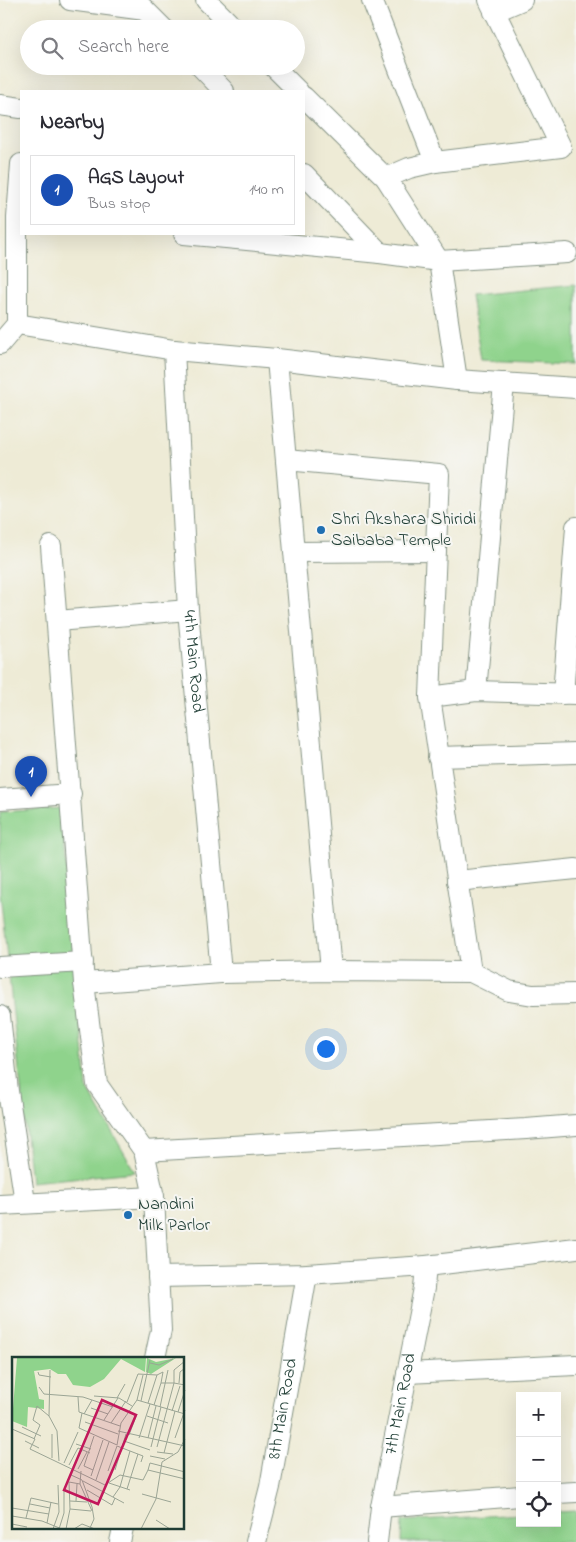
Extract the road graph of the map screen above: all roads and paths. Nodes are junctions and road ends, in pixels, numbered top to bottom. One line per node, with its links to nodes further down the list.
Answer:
1 (70, 0): 5 (street)
2 (206, 0): 8 (street)
3 (372, 0): 17 (street)
4 (522, 0): 6 (street)
5 (140, 5): 7 (street)
6 (492, 6): 16 (street)
7 (155, 20)
8 (226, 20)
9 (209, 75): 11 (street)
10 (282, 75): 12 (street)
11 (223, 90)
12 (297, 90)
13 (305, 98): 20 (street)
14 (0, 105): 15 (street)
15 (20, 108)
16 (569, 147): 17 (street)
17 (435, 162): 20 (street)
18 (20, 171): 21 (street)
19 (305, 175): 23 (street)
20 (386, 178): 25 (street)
21 (13, 217): 26 (street)
22 (194, 235): 23 (street)
23 (380, 253): 25 (street)
24 (567, 253): 25 (street)
25 (439, 261): 30 (street)
26 (17, 324): 27 (street); 28 (street)
27 (0, 344)
28 (174, 350): 29 (street); 38 (street, 4th Main Road)
29 (277, 359): 30 (street); 33 (street)
30 (457, 380): 31 (street)
31 (504, 383): 32 (street); 40 (street)
32 (576, 388)
33 (286, 460): 36 (street); 37 (street)
34 (576, 527): 41 (street)
35 (51, 546): 39 (street)
36 (436, 551): 37 (street); 42 (street)
37 (294, 552): 51 (street)
38 (188, 610): 39 (street); 53 (street, 4th Main Road)
39 (57, 621): 45 (street)
40 (476, 691): 41 (street); 42 (street)
41 (570, 694)
42 (430, 697): 44 (street)
43 (576, 753): 44 (street)
44 (438, 756): 48 (street)
45 (71, 794): 46 (street); 49 (street)
46 (0, 799)
47 (576, 869): 48 (street)
48 (457, 881): 52 (street)
49 (83, 962): 50 (street); 54 (street)
50 (0, 967)
51 (331, 971): 52 (street); 53 (street)
52 (471, 972): 55 (street)
53 (221, 973): 54 (street)
54 (84, 983): 59 (street)
55 (576, 994)
56 (0, 1016): 57 (street)
57 (4, 1091): 61 (street)
58 (576, 1125): 59 (street)
59 (144, 1151): 60 (street)
60 (154, 1197): 61 (street); 66 (street)
61 (26, 1202): 62 (street)
62 (0, 1205)
63 (576, 1248): 64 (street)
64 (426, 1266): 65 (street); 69 (street, 7th Main Road)
65 (307, 1274): 66 (street); 74 (street, 8th Main Road)
66 (158, 1277): 67 (street)
67 (155, 1357)
68 (576, 1365): 69 (street)
69 (407, 1373): 73 (street, 7th Main Road)
70 (576, 1492): 71 (street)
71 (561, 1493)
72 (516, 1496): 73 (street)
73 (381, 1507): 75 (street, 7th Main Road)
74 (256, 1542)
75 (377, 1542)

